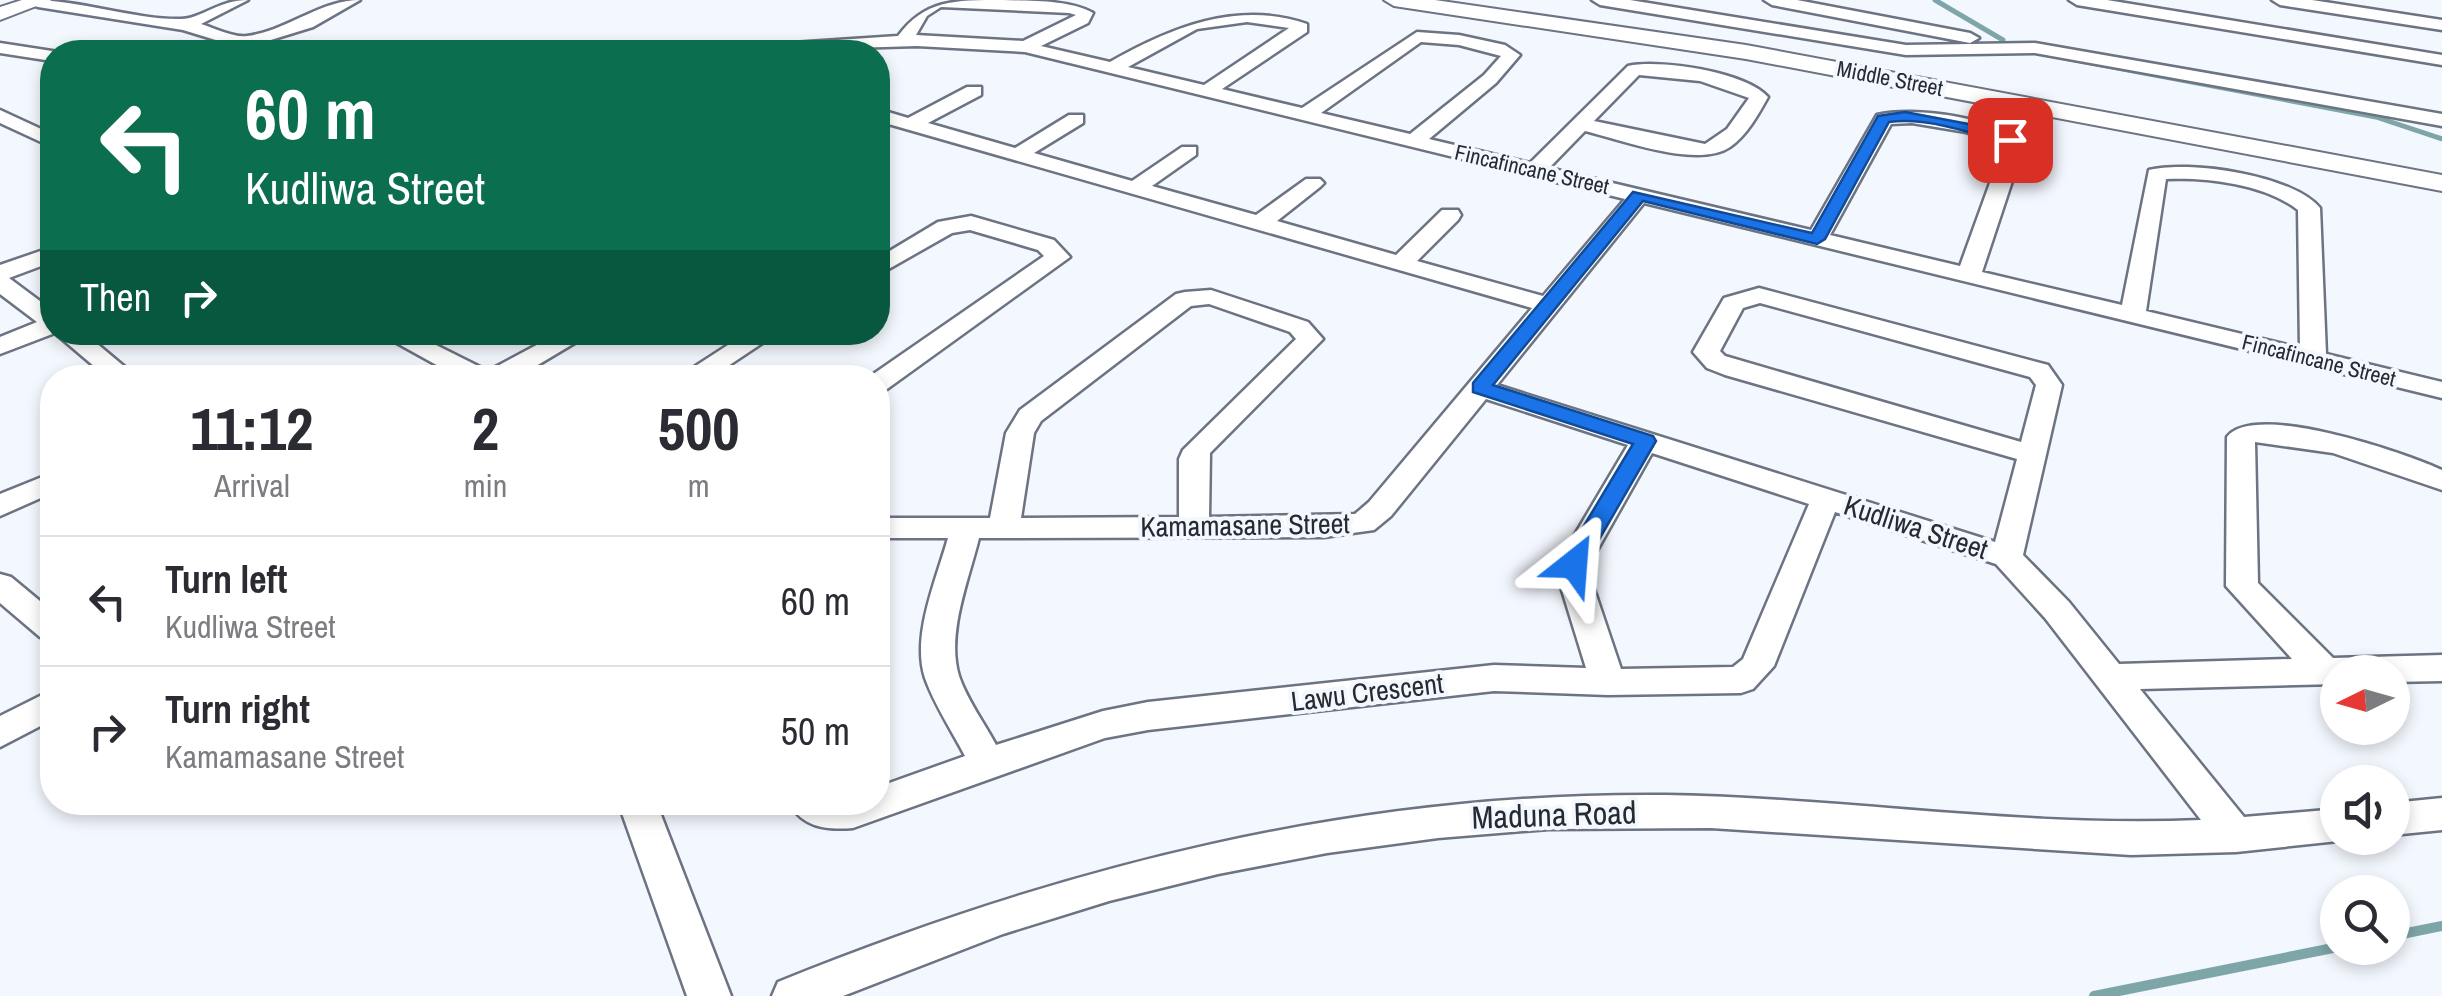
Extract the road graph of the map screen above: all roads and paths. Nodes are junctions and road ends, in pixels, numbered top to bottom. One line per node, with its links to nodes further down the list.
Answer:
1 (127, 0): 11 (street)
2 (240, 0): 14 (street)
3 (352, 0): 17 (street)
4 (1394, 0): 42 (main road, Middle Street)
5 (1600, 0): 22 (street)
6 (1772, 0): 13 (street)
7 (1869, 0): 13 (street)
8 (2077, 0): 24 (street)
9 (2280, 0): 15 (street)
10 (40, 1): 11 (street); 12 (main road)
11 (101, 11): 14 (street)
12 (0, 14)
13 (1854, 15): 22 (street)
14 (186, 24): 16 (street)
15 (2442, 25)
16 (235, 40)
17 (253, 40)
18 (903, 43): 19 (street, Fincafincane Street); 20 (street, Fincafincane Street); 20 (street)
19 (890, 44)
20 (1025, 47): 25 (street, Fincafincane Street)
21 (0, 48): 23 (street)
22 (1992, 49): 32 (street); 35 (street)
23 (40, 54)
24 (2442, 60)
25 (1113, 68): 27 (street, Fincafincane Street); 27 (street)
26 (974, 91): 33 (street)
27 (1206, 91): 28 (street, Fincafincane Street)
28 (1306, 114): 37 (street, Fincafincane Street); 37 (street)
29 (0, 116): 36 (street)
30 (890, 118): 33 (street)
31 (1076, 119): 39 (street)
32 (2442, 120)
33 (911, 124): 39 (street)
34 (1580, 124): 34 (street); 40 (street)
35 (2382, 126)
36 (40, 134)
37 (1414, 141): 40 (street, Fincafincane Street)
38 (1189, 151): 43 (street)
39 (1017, 155): 43 (street)
40 (1535, 170): 44 (street, Fincafincane Street)
41 (1313, 183): 46 (street)
42 (2442, 183)
43 (1134, 189): 46 (street)
44 (1639, 195): 47 (street, Fincafincane Street); 54 (street, Kamamasane Street)
45 (1450, 216): 50 (street)
46 (1259, 224): 50 (street)
47 (1817, 239): 52 (street, Fincafincane Street); 52 (street)
48 (40, 258): 51 (street)
49 (890, 261): 68 (street)
50 (1400, 264): 54 (street)
51 (0, 273)
52 (1969, 275): 56 (street, Fincafincane Street)
53 (0, 283): 55 (street)
54 (1550, 306): 69 (street, Kamamasane Street)
55 (40, 314)
56 (2133, 316): 63 (street, Fincafincane Street); 63 (street)
57 (40, 328): 62 (street)
58 (83, 345): 64 (street)
59 (416, 345): 65 (street)
60 (557, 345): 66 (street)
61 (745, 345): 67 (street)
62 (0, 346)
63 (2313, 358): 70 (street, Fincafincane Street)
64 (109, 365)
65 (456, 365)
66 (520, 365)
67 (712, 365)
68 (890, 375)
69 (1480, 388): 71 (street, Kudliwa Street); 77 (street, Kamamasane Street)
70 (2442, 390)
71 (1645, 441): 75 (street, Kudliwa Street); 89 (street)
72 (2031, 454): 72 (street); 81 (street)
73 (2442, 481): 84 (street)
74 (40, 488): 76 (street)
75 (1826, 498): 81 (street, Kudliwa Street); 89 (street, Lawu Crescent)
76 (0, 506)
77 (1194, 526): 80 (street, Kamamasane Street); 80 (street)
78 (890, 528): 79 (street, Kamamasane Street)
79 (966, 528): 80 (street, Kamamasane Street); 92 (street)
80 (1004, 528)
81 (2006, 556): 88 (street, Kudliwa Street)
82 (6, 598): 83 (street)
83 (40, 621)
84 (2320, 667)
85 (2442, 668): 86 (street)
86 (2410, 669)
87 (2320, 671): 88 (street)
88 (2110, 676): 98 (street, Kudliwa Street)
89 (1608, 682): 92 (street, Lawu Crescent)
90 (40, 710): 91 (street)
91 (0, 733)
92 (987, 763): 93 (street, Lawu Crescent)
93 (890, 798)
94 (2442, 814): 96 (street)
95 (642, 815): 99 (street)
96 (2410, 817)
97 (2320, 827): 98 (street, Maduna Road)
98 (2236, 836): 100 (street, Maduna Road)
99 (708, 996)
100 (794, 996)

